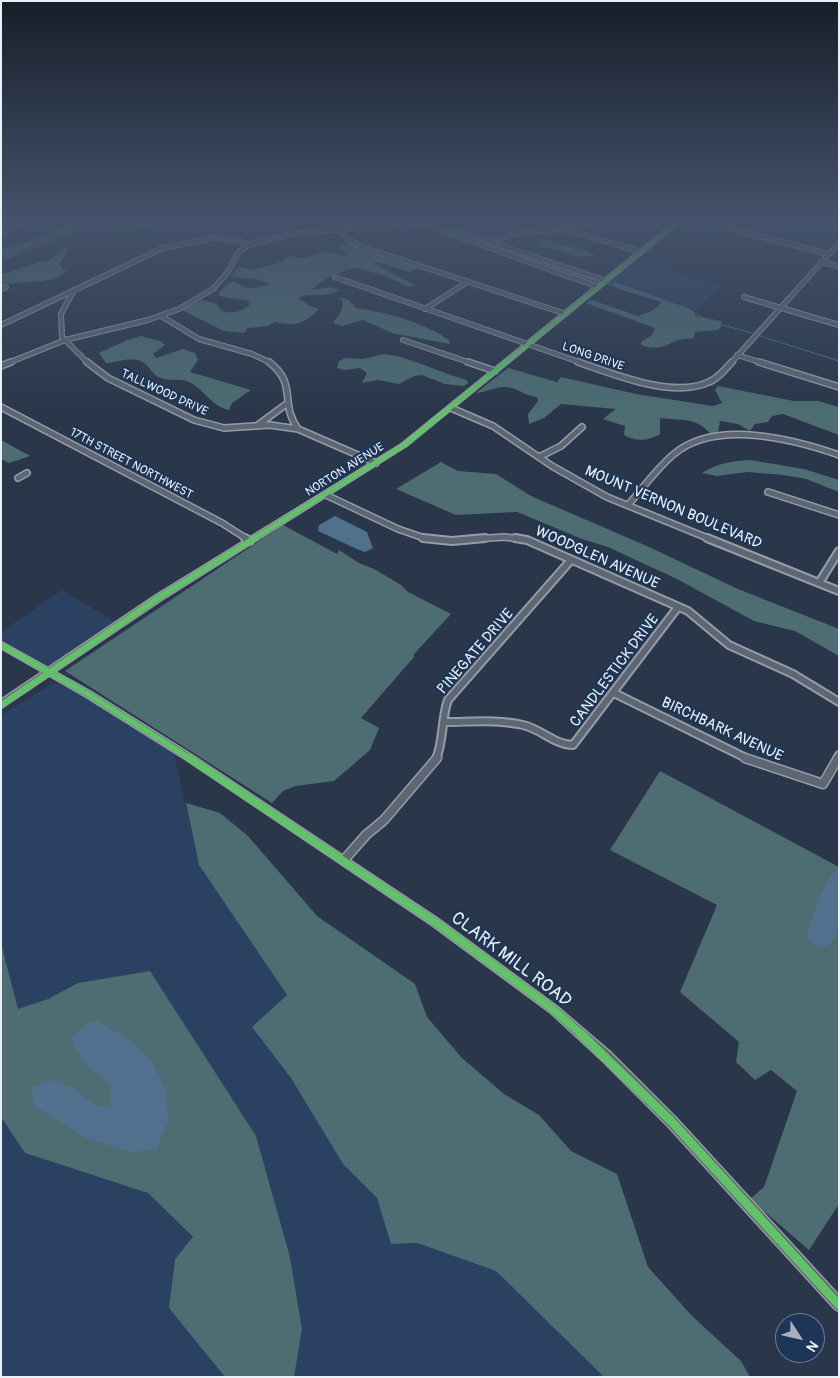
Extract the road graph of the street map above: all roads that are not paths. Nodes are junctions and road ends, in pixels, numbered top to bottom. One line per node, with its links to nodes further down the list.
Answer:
1 (6, 286): 9 (street)
2 (82, 286): 10 (street)
3 (215, 286): 15 (street)
4 (360, 286): 13 (street, LONG DRIVE)
5 (461, 286): 13 (street)
6 (480, 286): 14 (street)
7 (799, 286): 12 (street, LONG DRIVE)
8 (598, 287): 14 (main road, NORTON AVENUE)
9 (1, 289)
10 (74, 290): 16 (street); 18 (street)
11 (744, 297): 12 (street)
12 (780, 308): 17 (street); 21 (street, LONG DRIVE)
13 (425, 310): 20 (street, LONG DRIVE)
14 (566, 314): 20 (main road, NORTON AVENUE)
15 (161, 316): 18 (street); 25 (street)
16 (1, 325)
17 (839, 325)
18 (65, 340): 22 (street); 28 (street, TALLWOOD DRIVE)
19 (402, 340): 23 (street)
20 (527, 345): 21 (street, LONG DRIVE); 23 (main road, NORTON AVENUE)
21 (738, 355): 24 (street)
22 (1, 366)
23 (496, 371): 26 (main road, NORTON AVENUE)
24 (839, 387)
25 (285, 405): 28 (street); 30 (street)
26 (451, 408): 32 (street, MOUNT VERNON BOULEVARD); 33 (main road, NORTON AVENUE)
27 (3, 409): 40 (street, 17TH STREET NORTHWEST)
28 (252, 427): 30 (street, TALLWOOD DRIVE)
29 (582, 427): 32 (street)
30 (298, 429): 33 (street, TALLWOOD DRIVE)
31 (839, 455): 38 (street)
32 (538, 457): 38 (street, MOUNT VERNON BOULEVARD)
33 (376, 463): 37 (main road, NORTON AVENUE)
34 (27, 473): 35 (street)
35 (18, 478)
36 (768, 492): 39 (street)
37 (326, 495): 40 (main road, NORTON AVENUE); 42 (street, WOODGLEN AVENUE)
38 (628, 505): 43 (street, MOUNT VERNON BOULEVARD)
39 (839, 515)
40 (250, 541): 47 (main road, NORTON AVENUE)
41 (839, 551): 43 (street)
42 (571, 560): 45 (street, WOODGLEN AVENUE); 51 (street, PINEGATE DRIVE)
43 (820, 583): 44 (street, MOUNT VERNON BOULEVARD)
44 (839, 590)
45 (678, 607): 48 (street, CANDLESTICK DRIVE); 49 (street, WOODGLEN AVENUE)
46 (1, 645): 47 (street, CLARK MILL ROAD)
47 (51, 672): 50 (main road, NORTON AVENUE); 53 (street, CLARK MILL ROAD)
48 (614, 693): 51 (street, CANDLESTICK DRIVE); 52 (street, BIRCHBARK AVENUE)
49 (839, 702)
50 (1, 705)
51 (445, 722): 53 (street, PINEGATE DRIVE)
52 (839, 755)
53 (344, 860): 54 (street, CLARK MILL ROAD)
54 (839, 1305)

